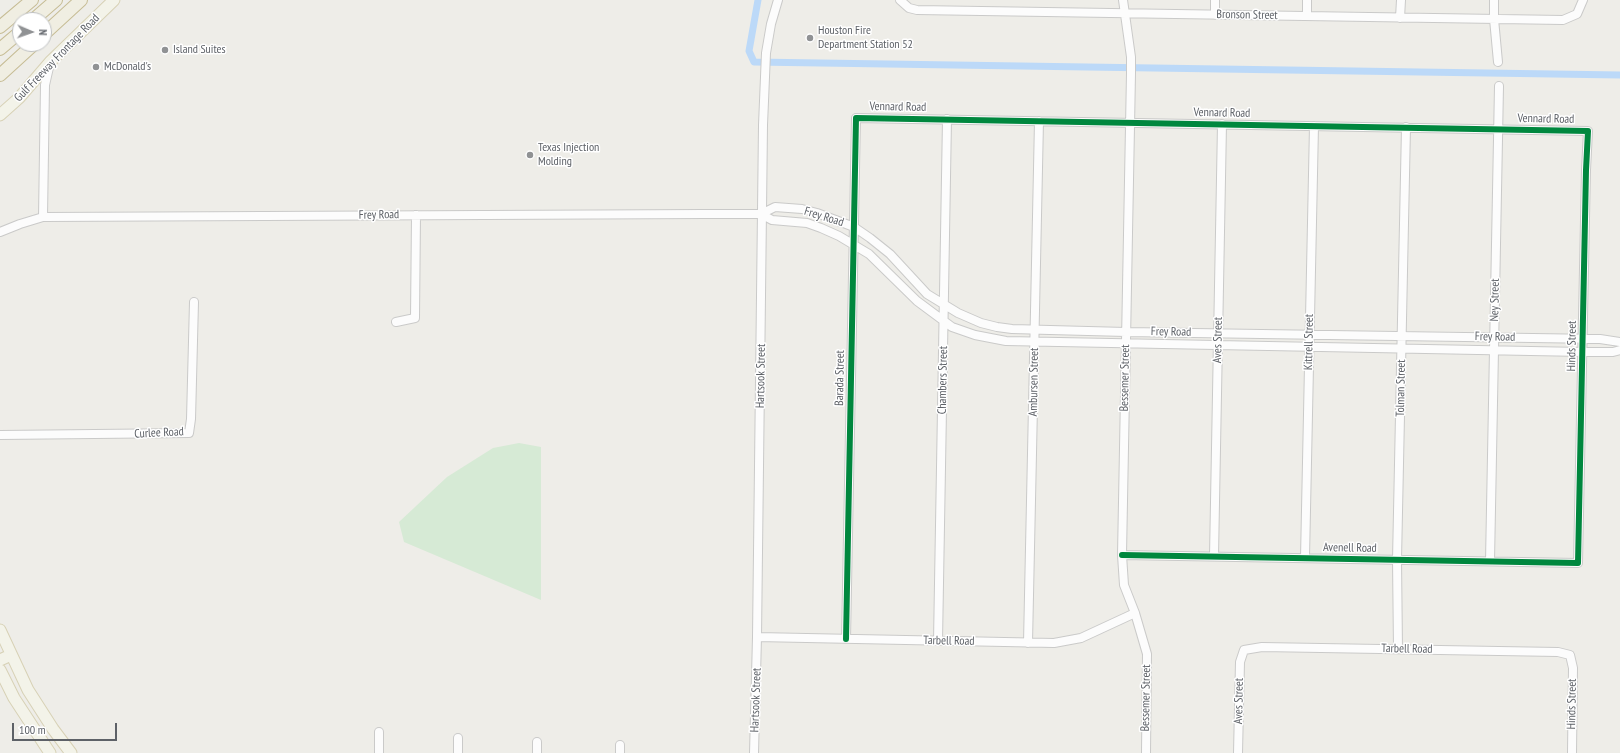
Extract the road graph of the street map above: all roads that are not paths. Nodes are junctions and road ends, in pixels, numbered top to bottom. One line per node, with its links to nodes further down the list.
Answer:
1 (32, 0): 19 (highway)
2 (56, 0): 13 (highway)
3 (81, 0): 20 (highway)
4 (114, 0): 24 (main road, Gulf Freeway Frontage Road)
5 (778, 0): 38 (street, Hartsook Street)
6 (900, 0): 14 (street, Bronson Street)
7 (1123, 0): 14 (street, Bessemer Street)
8 (1215, 0): 15 (street)
9 (1307, 0): 16 (street)
10 (1401, 0): 17 (street)
11 (1494, 0): 18 (street)
12 (1583, 0): 18 (street, Bronson Street)
13 (42, 12)
14 (1124, 13): 15 (street, Bronson Street); 32 (street, Bessemer Street)
15 (1215, 15): 16 (street, Bronson Street)
16 (1307, 16): 17 (street, Bronson Street)
17 (1400, 18): 18 (street, Bronson Street)
18 (1494, 19): 25 (street)
19 (0, 27)
20 (52, 27)
21 (12, 39): 22 (highway)
22 (0, 49)
23 (25, 52): 26 (highway)
24 (50, 62): 28 (main road, Gulf Freeway Frontage Road); 40 (street)
25 (1498, 62)
26 (0, 75)
27 (1499, 86): 36 (street, Ney Street)
28 (3, 111)
29 (856, 118): 30 (street, Vennard Road); 41 (street, Barada Street)
30 (947, 119): 31 (street, Vennard Road); 45 (street, Chambers Street)
31 (1039, 121): 32 (street, Vennard Road); 48 (street, Ambursen Street)
32 (1130, 122): 33 (street, Vennard Road); 49 (street, Bessemer Street)
33 (1222, 124): 34 (street, Vennard Road); 50 (street, Aves Street)
34 (1314, 126): 35 (street, Vennard Road); 51 (street, Kittrell Street)
35 (1406, 127): 36 (street, Vennard Road); 52 (street, Tolman Street)
36 (1498, 129): 37 (street, Vennard Road); 53 (street, Ney Street)
37 (1588, 130): 54 (street, Hinds Street)
38 (761, 214): 39 (street, Frey Road); 41 (street, Frey Road); 43 (street, Frey Road); 73 (street, Hartsook Street)
39 (416, 215): 40 (street, Frey Road); 47 (street)
40 (43, 218): 42 (street, Frey Road)
41 (854, 227): 43 (street, Barada Street); 45 (street, Frey Road)
42 (0, 232)
43 (853, 244): 46 (street, Frey Road); 74 (street, Barada Street)
44 (194, 302): 64 (street, Curlee Road)
45 (944, 304): 46 (street, Chambers Street); 48 (street, Frey Road)
46 (944, 320): 55 (street, Frey Road); 75 (street, Chambers Street)
47 (396, 322)
48 (1035, 329): 49 (street, Frey Road); 55 (street, Ambursen Street)
49 (1126, 332): 50 (street, Frey Road); 57 (street, Bessemer Street)
50 (1218, 333): 51 (street, Frey Road); 58 (street, Aves Street)
51 (1310, 334): 52 (street, Frey Road); 59 (street, Kittrell Street)
52 (1402, 336): 53 (street, Frey Road); 60 (street, Tolman Street)
53 (1494, 337): 54 (street, Frey Road); 61 (street, Ney Street)
54 (1583, 339): 56 (street, Frey Road); 63 (street, Hinds Street)
55 (1034, 342): 57 (street, Frey Road); 76 (street, Ambursen Street)
56 (1620, 342)
57 (1126, 344): 58 (street, Frey Road); 65 (street, Bessemer Street)
58 (1218, 345): 59 (street, Frey Road); 66 (street, Aves Street)
59 (1309, 347): 60 (street, Frey Road); 67 (street, Kittrell Street)
60 (1402, 349): 61 (street, Frey Road); 68 (street, Tolman Street)
61 (1494, 350): 63 (street, Frey Road); 69 (street, Ney Street)
62 (1620, 350): 63 (street, Frey Road)
63 (1583, 352): 70 (street, Hinds Street)
64 (0, 435)
65 (1122, 555): 66 (street, Avenell Road); 71 (street, Bessemer Street)
66 (1214, 556): 67 (street, Avenell Road)
67 (1305, 558): 68 (street, Avenell Road)
68 (1397, 560): 69 (street, Avenell Road); 77 (street, Tolman Street)
69 (1490, 561): 70 (street, Avenell Road)
70 (1578, 563)
71 (1135, 613): 76 (street, Tarbell Road); 92 (street, Bessemer Street)
72 (0, 630): 79 (main road)
73 (757, 637): 74 (street, Tarbell Road); 91 (street, Hartsook Street)
74 (846, 639): 75 (street, Tarbell Road)
75 (938, 641): 76 (street, Tarbell Road)
76 (1028, 643)
77 (1398, 649): 78 (street, Tarbell Road); 80 (street, Tarbell Road)
78 (1244, 650): 93 (street, Aves Street)
79 (11, 655): 81 (main road); 87 (main road)
80 (1570, 655): 94 (street, Hinds Street)
81 (0, 660)
82 (0, 670): 86 (main road)
83 (379, 732): 88 (street)
84 (458, 738): 89 (street)
85 (537, 742): 90 (street)
86 (50, 753)
87 (71, 753)
88 (379, 753)
89 (458, 753)
90 (537, 753)
91 (754, 753)
92 (1146, 753)
93 (1238, 753)
94 (1572, 753)

